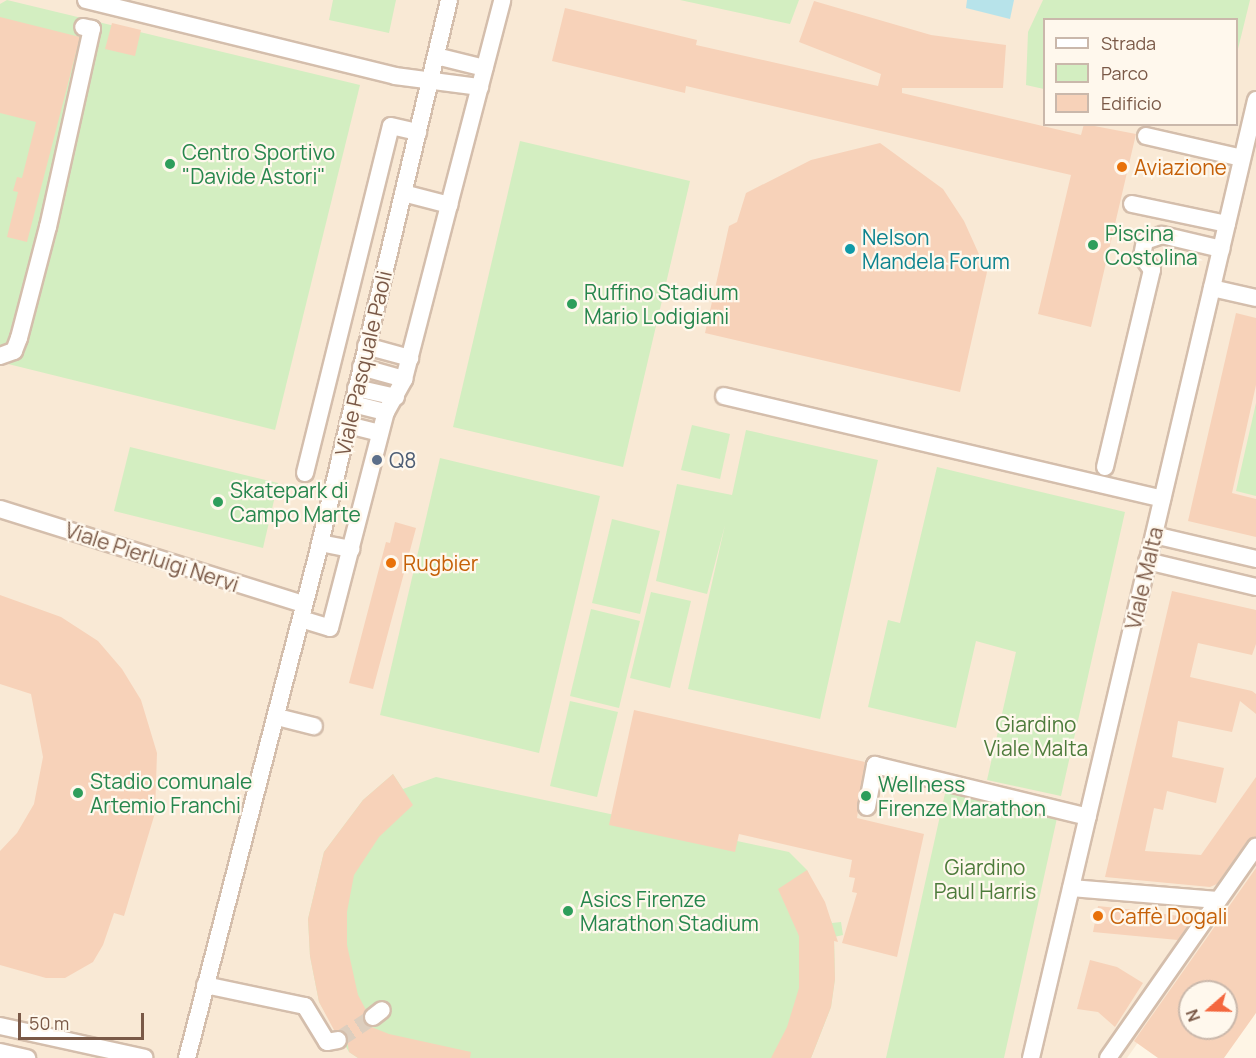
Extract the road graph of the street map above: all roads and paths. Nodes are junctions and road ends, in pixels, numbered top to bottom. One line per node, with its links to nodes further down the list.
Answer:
1 (86, 0): 7 (street)
2 (449, 0): 5 (street, Viale Pasquale Paoli)
3 (502, 1): 6 (street)
4 (83, 27): 21 (street)
5 (436, 56): 6 (street); 7 (street, Viale Pasquale Paoli)
6 (485, 68): 8 (street)
7 (429, 81): 8 (street); 10 (street, Viale Pasquale Paoli)
8 (480, 87): 15 (street)
9 (1256, 100): 12 (street, Viale Malta)
10 (418, 132): 13 (street, Viale Pasquale Paoli); 32 (street)
11 (1146, 136): 12 (street)
12 (1242, 158): 16 (street, Viale Malta)
13 (403, 194): 15 (street); 20 (street, Viale Pasquale Paoli)
14 (1132, 204): 16 (street)
15 (449, 205): 22 (street)
16 (1227, 224): 17 (street, Viale Malta)
17 (1221, 249): 18 (street, Viale Malta); 31 (street)
18 (1212, 288): 19 (street); 33 (street, Viale Malta)
19 (1256, 298)
20 (366, 346): 22 (street); 23 (street, Viale Pasquale Paoli)
21 (0, 356)
22 (410, 358): 24 (street)
23 (362, 367): 24 (street); 25 (street, Viale Pasquale Paoli)
24 (404, 379): 27 (street)
25 (354, 396): 27 (street); 28 (street); 29 (street, Viale Pasquale Paoli)
26 (724, 396): 33 (street)
27 (396, 397): 28 (street)
28 (386, 412): 30 (street)
29 (348, 425): 30 (street); 36 (street, Viale Pasquale Paoli)
30 (380, 433): 37 (street)
31 (1105, 467)
32 (305, 473)
33 (1162, 499): 35 (street, Viale Malta)
34 (0, 509): 41 (street, Viale Pierluigi Nervi)
35 (1154, 535): 38 (street); 39 (street, Viale Malta)
36 (320, 543): 37 (street); 41 (street, Viale Pasquale Paoli)
37 (351, 549): 41 (street, Viale Pierluigi Nervi)
38 (1256, 559)
39 (1148, 561): 40 (street); 45 (street, Viale Malta)
40 (1256, 587)
41 (302, 612): 42 (street, Viale Pasquale Paoli)
42 (276, 721): 43 (street); 49 (street, Viale Pasquale Paoli)
43 (314, 726)
44 (867, 807): 45 (street)
45 (1088, 817): 47 (street, Viale Malta)
46 (1256, 847): 48 (street)
47 (1071, 888): 48 (street); 56 (street, Viale Malta)
48 (1218, 900): 57 (street)
49 (205, 985): 51 (street); 55 (street, Viale Pasquale Paoli)
50 (0, 1026): 54 (street)
51 (338, 1040)
52 (0, 1052): 53 (street)
53 (27, 1058)
54 (145, 1058)
55 (187, 1058)
56 (1031, 1058)
57 (1108, 1058)

